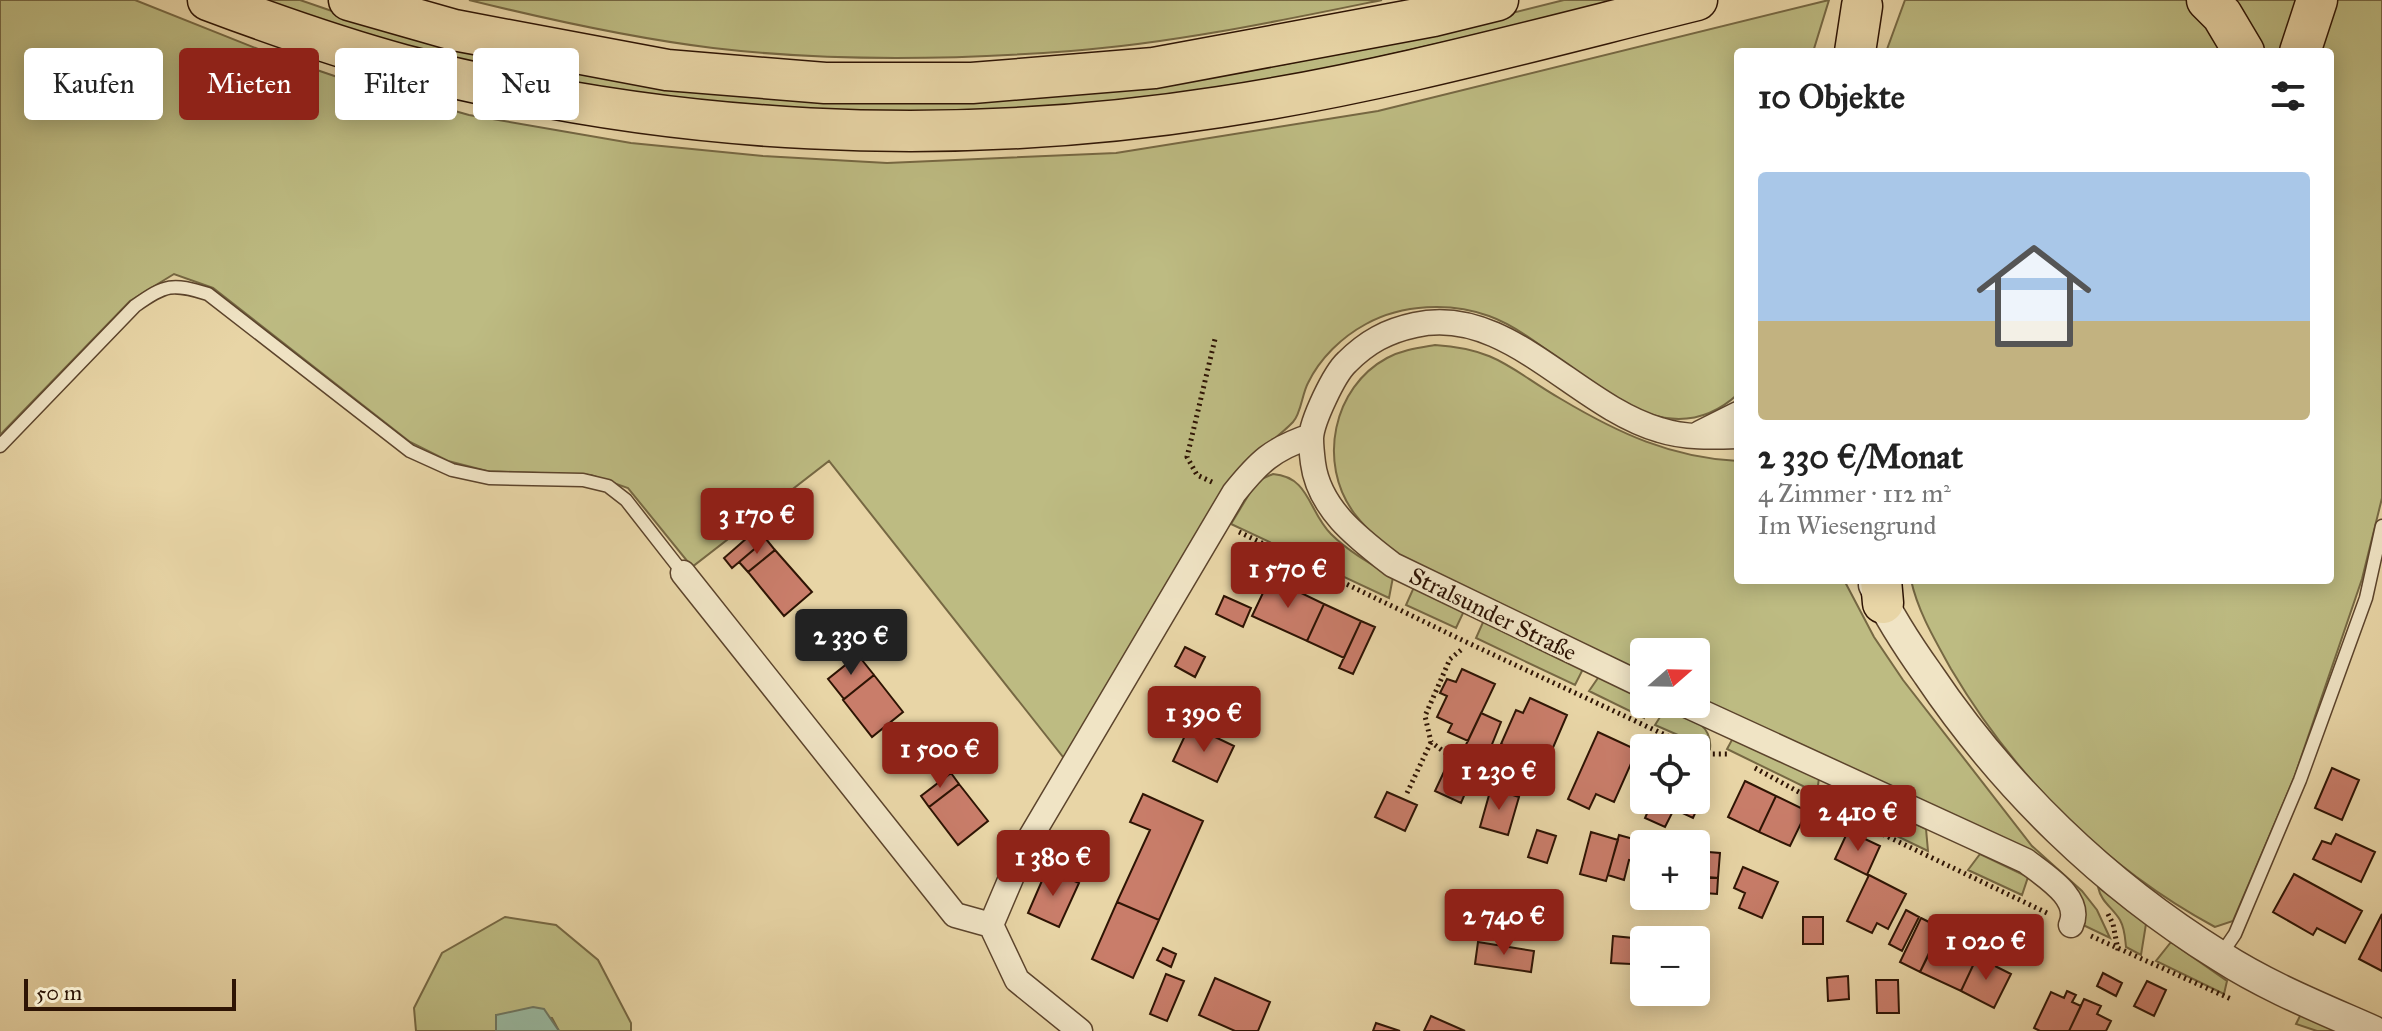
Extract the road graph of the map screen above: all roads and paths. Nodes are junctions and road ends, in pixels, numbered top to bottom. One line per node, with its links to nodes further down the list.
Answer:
1 (208, 0): 4 (highway)
2 (349, 0): 3 (highway)
3 (1498, 0)
4 (1697, 0)
5 (2207, 0): 10 (highway)
6 (2317, 0): 11 (highway)
7 (1863, 3): 8 (street); 9 (highway)
8 (1846, 48)
9 (1856, 48)
10 (2242, 48)
11 (2301, 48)
12 (1215, 339): 18 (path)
13 (1734, 416): 15 (street)
14 (1311, 436): 15 (street, Stralsunder Straße); 18 (street); 24 (street, Stralsunder Straße)
15 (1695, 436): 16 (street, Stralsunder Straße)
16 (1734, 436)
17 (0, 446): 21 (lane)
18 (1234, 493): 19 (street)
19 (1219, 522): 26 (path); 33 (street)
20 (2382, 526): 35 (lane)
21 (683, 573): 33 (street)
22 (1878, 588): 35 (street)
23 (1461, 650): 27 (path)
24 (1630, 679)
25 (1710, 716): 34 (street)
26 (1663, 734)
27 (1431, 742): 29 (path); 32 (path)
28 (1710, 754): 30 (path)
29 (1451, 757)
30 (1739, 760)
31 (1752, 767): 34 (path)
32 (1407, 793)
33 (991, 925): 37 (street)
34 (2071, 925): 36 (path)
35 (2220, 956): 38 (street)
36 (2233, 1000)
37 (1080, 1031)
38 (2373, 1031)

